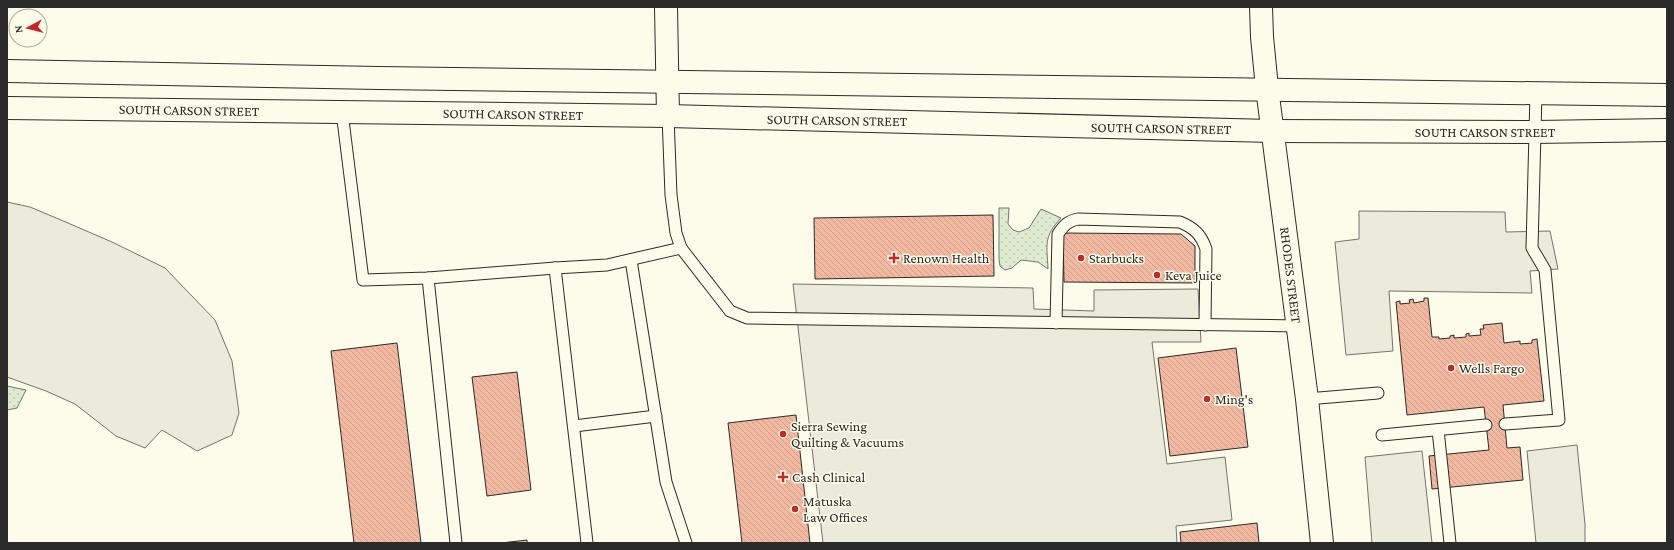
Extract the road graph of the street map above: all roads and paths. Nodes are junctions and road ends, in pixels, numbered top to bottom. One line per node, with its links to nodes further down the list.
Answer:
1 (666, 7): 4 (main road)
2 (1261, 7): 5 (main road, RHODES STREET)
3 (7, 71): 4 (main road)
4 (667, 81): 5 (main road); 10 (main road)
5 (1267, 88): 6 (main road); 12 (main road, RHODES STREET)
6 (1536, 93): 7 (main road); 13 (lane)
7 (1667, 95)
8 (7, 108): 9 (main road, SOUTH CARSON STREET)
9 (342, 112): 10 (main road, SOUTH CARSON STREET); 17 (lane)
10 (668, 116): 12 (main road, SOUTH CARSON STREET); 14 (lane)
11 (1667, 130): 13 (main road, SOUTH CARSON STREET)
12 (1273, 131): 13 (main road, SOUTH CARSON STREET); 20 (main road, RHODES STREET)
13 (1535, 132): 24 (lane)
14 (681, 248): 15 (lane); 18 (lane)
15 (631, 260): 16 (lane); 23 (lane)
16 (555, 268): 17 (lane); 26 (lane)
17 (428, 278): 29 (lane)
18 (1056, 323): 19 (lane); 19 (lane)
19 (1205, 325): 20 (lane)
20 (1298, 326): 22 (main road, RHODES STREET)
21 (1378, 394): 22 (lane)
22 (1307, 399): 32 (main road, RHODES STREET)
23 (656, 416): 26 (lane); 31 (lane)
24 (1505, 424)
25 (1486, 425): 27 (lane)
26 (574, 426): 30 (lane)
27 (1438, 430): 28 (lane); 33 (lane)
28 (1382, 434)
29 (456, 543)
30 (587, 543)
31 (686, 543)
32 (1322, 543)
33 (1450, 543)

